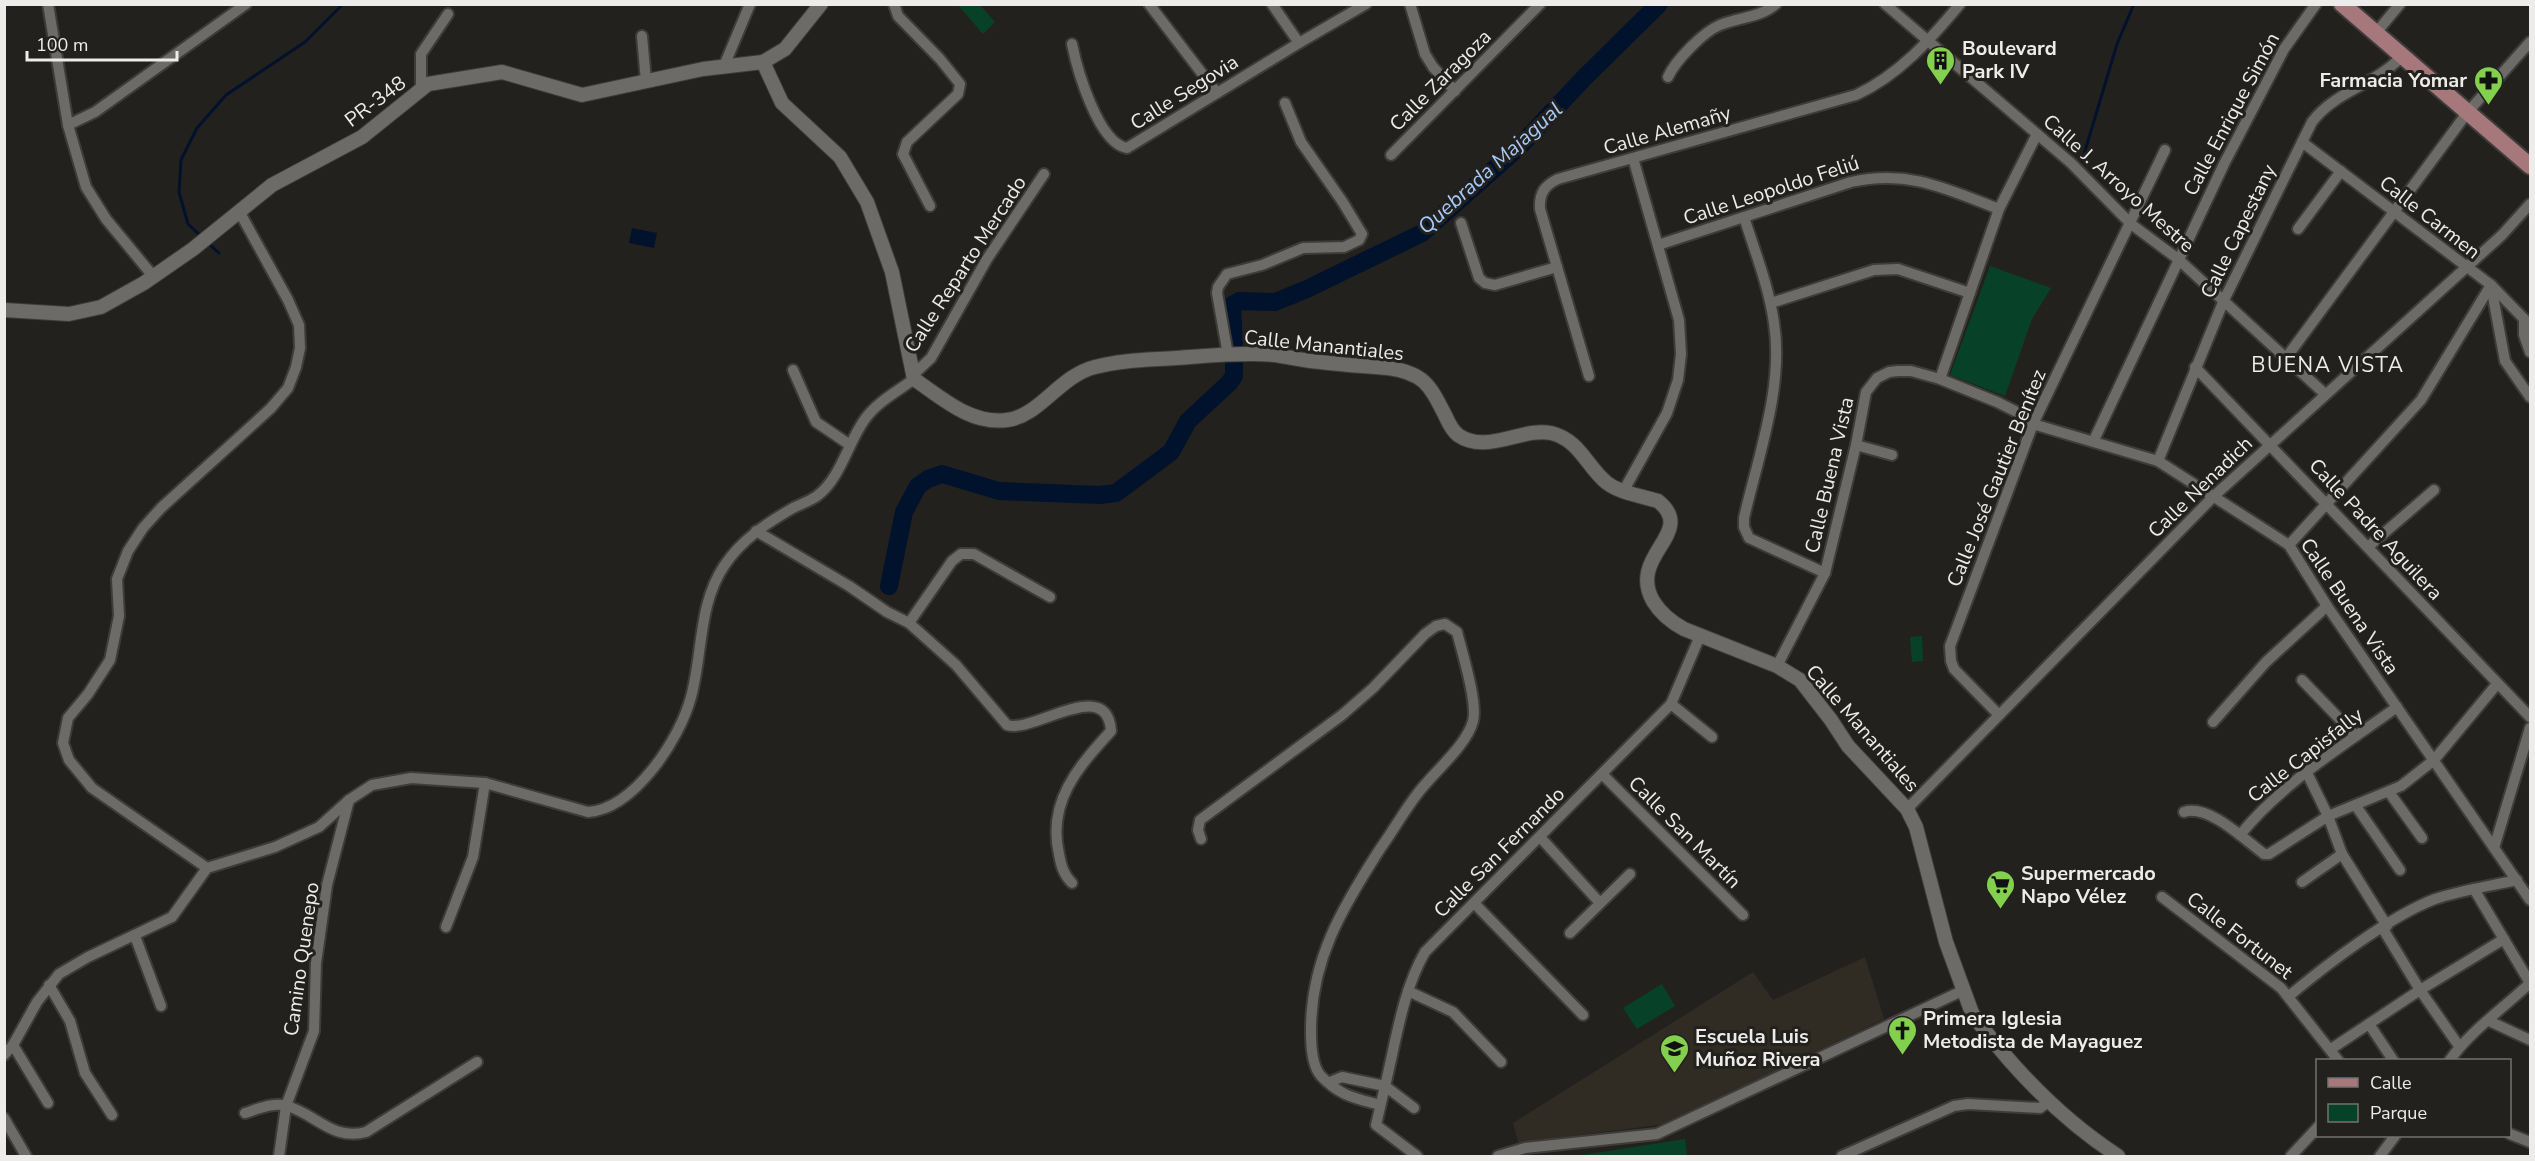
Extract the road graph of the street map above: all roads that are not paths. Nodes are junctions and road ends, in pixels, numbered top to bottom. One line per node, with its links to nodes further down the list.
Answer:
1 (48, 4): 35 (street)
2 (246, 4): 17 (street)
3 (750, 4): 27 (street)
4 (821, 4): 26 (street, PR-348 / PR-348)
5 (894, 4): 45 (street)
6 (1149, 4): 32 (street)
7 (1272, 4): 23 (street)
8 (1366, 4): 23 (street, Calle Segovia)
9 (1410, 4): 31 (street)
10 (1540, 4): 31 (street, Calle Zaragoza)
11 (1776, 4): 28 (street)
12 (1885, 4): 21 (street, Calle J. Arroyo Mestre)
13 (1960, 4): 21 (street, Calle Alemañy)
14 (2316, 4): 54 (street, Calle Enrique Simón)
15 (2342, 4): 19 (main road)
16 (2400, 4): 19 (street)
17 (234, 8): 35 (street)
18 (448, 14): 30 (street)
19 (2375, 34): 25 (main road)
20 (642, 36): 29 (street)
21 (1928, 42): 36 (street, Calle J. Arroyo Mestre); 40 (street, Calle Alemañy)
22 (2530, 42): 34 (street)
23 (1299, 43): 32 (street, Calle Segovia)
24 (1072, 44): 32 (street, Calle Segovia)
25 (2401, 57): 34 (main road); 37 (street, Calle Capestany)
26 (763, 62): 27 (street, PR-348 / PR-348); 70 (street)
27 (724, 66): 29 (street, PR-348 / PR-348)
28 (1668, 77)
29 (646, 81): 30 (street, PR-348 / PR-348)
30 (421, 90): 47 (street, PR-348 / PR-348)
31 (1455, 91): 39 (street, Calle Zaragoza)
32 (1217, 93)
33 (1285, 103): 65 (street)
34 (2468, 113): 41 (main road); 48 (street)
35 (68, 124): 57 (street)
36 (2037, 134): 46 (street); 51 (street, Calle J. Arroyo Mestre)
37 (2302, 142): 42 (street, Calle Carmen); 60 (street, Calle Capestany)
38 (2165, 150): 51 (street, Calle José Gautier Benítez)
39 (1391, 155)
40 (1633, 159): 53 (street); 56 (street, Calle Alemañy)
41 (2530, 166)
42 (2341, 171): 48 (street, Calle Carmen); 52 (street)
43 (1044, 174): 70 (street, Calle Reparto Mercado)
44 (2530, 204): 55 (street, Calle Nenadich)
45 (930, 206)
46 (1999, 209): 49 (street, Calle Leopoldo Feliú); 59 (street)
47 (239, 211): 57 (street, PR-348 / PR-348); 120 (street)
48 (2394, 212): 55 (street, Calle Carmen); 66 (street)
49 (1744, 217): 53 (street, Calle Leopoldo Feliú); 61 (street)
50 (1461, 223): 56 (street)
51 (2132, 224): 54 (street, Calle J. Arroyo Mestre); 74 (street, Calle José Gautier Benítez)
52 (2298, 229)
53 (1658, 245): 81 (street)
54 (2178, 259): 60 (street, Calle J. Arroyo Mestre); 75 (street, Calle Enrique Simón)
55 (2465, 266): 58 (street, Calle Carmen); 72 (street, Calle Nenadich)
56 (1557, 267): 69 (street, Calle Alemañy)
57 (153, 276): 62 (street, PR-348 / PR-348)
58 (2491, 285): 63 (street, Calle Carmen); 73 (street); 84 (street)
59 (1970, 293): 61 (street); 71 (street)
60 (2224, 300): 66 (street, Calle J. Arroyo Mestre); 67 (street, Calle Capestany)
61 (1771, 303): 88 (street)
62 (4, 310)
63 (2527, 322): 64 (street)
64 (2530, 352)
65 (1228, 355): 70 (street, Calle Manantiales); 81 (street, Calle Manantiales)
66 (2286, 358): 72 (street, Calle J. Arroyo Mestre)
67 (2195, 367): 76 (street, Calle Padre Aguilera); 80 (street, Calle Capestany)
68 (793, 370): 77 (street)
69 (1589, 375)
70 (914, 376): 77 (street, Calle Reparto Mercado)
71 (1940, 379): 74 (street, Calle Buena Vista); 78 (street, Calle Buena Vista)
72 (2325, 394): 76 (street, Calle Nenadich)
73 (2530, 397)
74 (2033, 424): 75 (street, Calle Buena Vista); 98 (street, Calle José Gautier Benítez)
75 (2094, 440): 80 (street, Calle Buena Vista)
76 (2270, 444): 83 (street, Calle Nenadich); 84 (street, Calle Padre Aguilera)
77 (850, 445): 85 (street, Calle Reparto Mercado)
78 (1856, 445): 79 (street); 88 (street, Calle Buena Vista)
79 (1892, 455)
80 (2158, 461): 83 (street, Calle Buena Vista)
81 (1624, 490): 92 (street, Calle Manantiales)
82 (2434, 490): 87 (street)
83 (2214, 496): 86 (street, Calle Buena Vista); 98 (street, Calle Nenadich)
84 (2328, 504): 86 (street); 87 (street, Calle Padre Aguilera)
85 (756, 531): 91 (street); 107 (street, Calle Reparto Mercado)
86 (2289, 545): 90 (street, Calle Buena Vista)
87 (2368, 547): 95 (street, Calle Padre Aguilera)
88 (1825, 573): 93 (street, Calle Buena Vista)
89 (1050, 597): 91 (street)
90 (2327, 606): 97 (street, Calle Buena Vista); 100 (street)
91 (909, 623): 125 (street)
92 (1700, 636): 93 (street, Calle Manantiales); 96 (street, Calle San Fernando)
93 (1777, 666): 111 (street, Calle Manantiales)
94 (2302, 680): 102 (street)
95 (2497, 684): 99 (street, Calle Padre Aguilera); 104 (street)
96 (1671, 704): 103 (street); 106 (street, Calle San Fernando)
97 (2397, 707): 102 (street, Calle Capisfally); 104 (street, Calle Buena Vista)
98 (1998, 714): 111 (street, Calle Nenadich)
99 (2530, 717)
100 (2213, 722)
101 (2530, 728): 118 (street)
102 (2356, 736): 105 (street, Calle Capisfally)
103 (1712, 737)
104 (2434, 760): 108 (street); 118 (street, Calle Buena Vista)
105 (2307, 773): 113 (street); 114 (street, Calle Capisfally)
106 (1602, 774): 115 (street, Calle San Fernando); 131 (street, Calle San Martín)
107 (485, 783): 109 (street, Calle Reparto Mercado); 132 (street)
108 (2389, 792): 110 (street); 116 (street)
109 (349, 800): 120 (street, Calle Reparto Mercado); 162 (street, Camino Quenepo)
110 (2356, 806): 113 (street); 121 (street)
111 (1907, 809): 139 (street, Calle Manantiales)
112 (2184, 812): 114 (street)
113 (2328, 816): 114 (street); 119 (street)
114 (2240, 835)
115 (1540, 837): 129 (street, Calle San Fernando); 130 (street)
116 (2422, 838)
117 (1201, 839): 157 (street)
118 (2494, 848): 123 (street, Calle Buena Vista)
119 (2342, 854): 124 (street); 133 (street)
120 (207, 868): 135 (street)
121 (2400, 870)
122 (1630, 874): 130 (street)
123 (2517, 880): 126 (street); 128 (street, Calle Buena Vista)
124 (2302, 882)
125 (1072, 883)
126 (2474, 889): 133 (street); 136 (street)
127 (2162, 897): 142 (street, Calle Fortunet)
128 (2530, 900)
129 (1474, 903): 141 (street, Calle San Fernando); 144 (street)
130 (1600, 903): 134 (street)
131 (1743, 915)
132 (446, 927)
133 (2385, 927): 140 (street); 142 (street)
134 (1570, 933)
135 (135, 936): 138 (street); 143 (street)
136 (2504, 939): 137 (street); 140 (street)
137 (2530, 983): 145 (street)
138 (49, 985): 148 (street); 165 (street)
139 (1964, 990): 159 (street, Calle Manantiales); 174 (street)
140 (2420, 990): 146 (street); 149 (street)
141 (1408, 991): 156 (street); 158 (street, Calle San Fernando)
142 (2289, 996): 150 (street, Calle Fortunet)
143 (161, 1006)
144 (1583, 1015)
145 (2489, 1021): 147 (street); 149 (street)
146 (2369, 1024): 150 (street); 153 (street)
147 (2530, 1040)
148 (13, 1045): 151 (street); 160 (street)
149 (2459, 1046): 154 (street)
150 (2331, 1049): 152 (street, Calle Fortunet)
151 (4, 1055)
152 (2337, 1059)
153 (2392, 1059)
154 (2451, 1059)
155 (477, 1062): 162 (street)
156 (1501, 1062)
157 (1330, 1082): 158 (street); 161 (street)
158 (1385, 1086): 161 (street, Calle San Fernando); 163 (street)
159 (2049, 1102): 175 (street); 176 (street, Calle Manantiales)
160 (48, 1103)
161 (1380, 1105): 173 (street)
162 (286, 1106): 164 (street); 172 (street, Camino Quenepo)
163 (1414, 1108)
164 (245, 1113)
165 (112, 1115)
166 (4, 1118): 171 (street)
167 (2316, 1129): 177 (street)
168 (2511, 1134): 170 (street)
169 (2394, 1137): 178 (street)
170 (2530, 1142)
171 (26, 1156)
172 (279, 1156)
173 (1417, 1156)
174 (1498, 1156)
175 (1842, 1156)
176 (2118, 1156)
177 (2291, 1156)
178 (2380, 1156)

